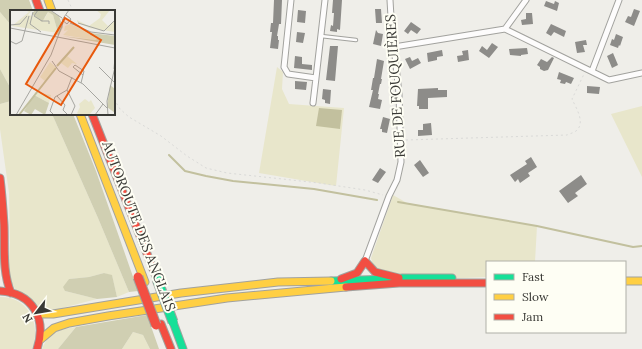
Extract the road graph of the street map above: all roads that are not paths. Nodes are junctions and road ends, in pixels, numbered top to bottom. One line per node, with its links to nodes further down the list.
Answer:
1 (36, 0): 8 (main road)
2 (48, 0): 9 (main road)
3 (291, 0): 16 (street)
4 (325, 0): 11 (street)
5 (390, 0): 13 (street, RUE DE FOUQUIÈRES)
6 (526, 0): 10 (street)
7 (619, 0): 14 (street)
8 (40, 10)
9 (52, 10)
10 (505, 29): 13 (street); 14 (street)
11 (321, 36): 12 (lane); 16 (street)
12 (356, 40)
13 (394, 47): 21 (street, RUE DE FOUQUIÈRES)
14 (590, 70): 15 (street)
15 (642, 73)
16 (316, 78): 17 (street)
17 (313, 103)
18 (80, 115): 31 (main road, AUTOROUTE DES ANGLAIS)
19 (92, 115): 36 (main road, AUTOROUTE DES ANGLAIS, bridge)
20 (0, 178): 29 (main road)
21 (365, 261): 22 (main road); 24 (main road)
22 (398, 278): 23 (main road); 24 (main road)
23 (486, 279)
24 (337, 280): 30 (main road)
25 (626, 281): 26 (main road)
26 (642, 281)
27 (486, 283): 32 (main road)
28 (0, 291): 29 (main road)
29 (11, 292): 30 (main road)
30 (37, 314): 32 (main road)
31 (159, 324): 34 (main road); 35 (main road, AUTOROUTE DES ANGLAIS)
32 (41, 339): 33 (main road)
33 (37, 349)
34 (164, 349)
35 (171, 349)
36 (183, 349)

